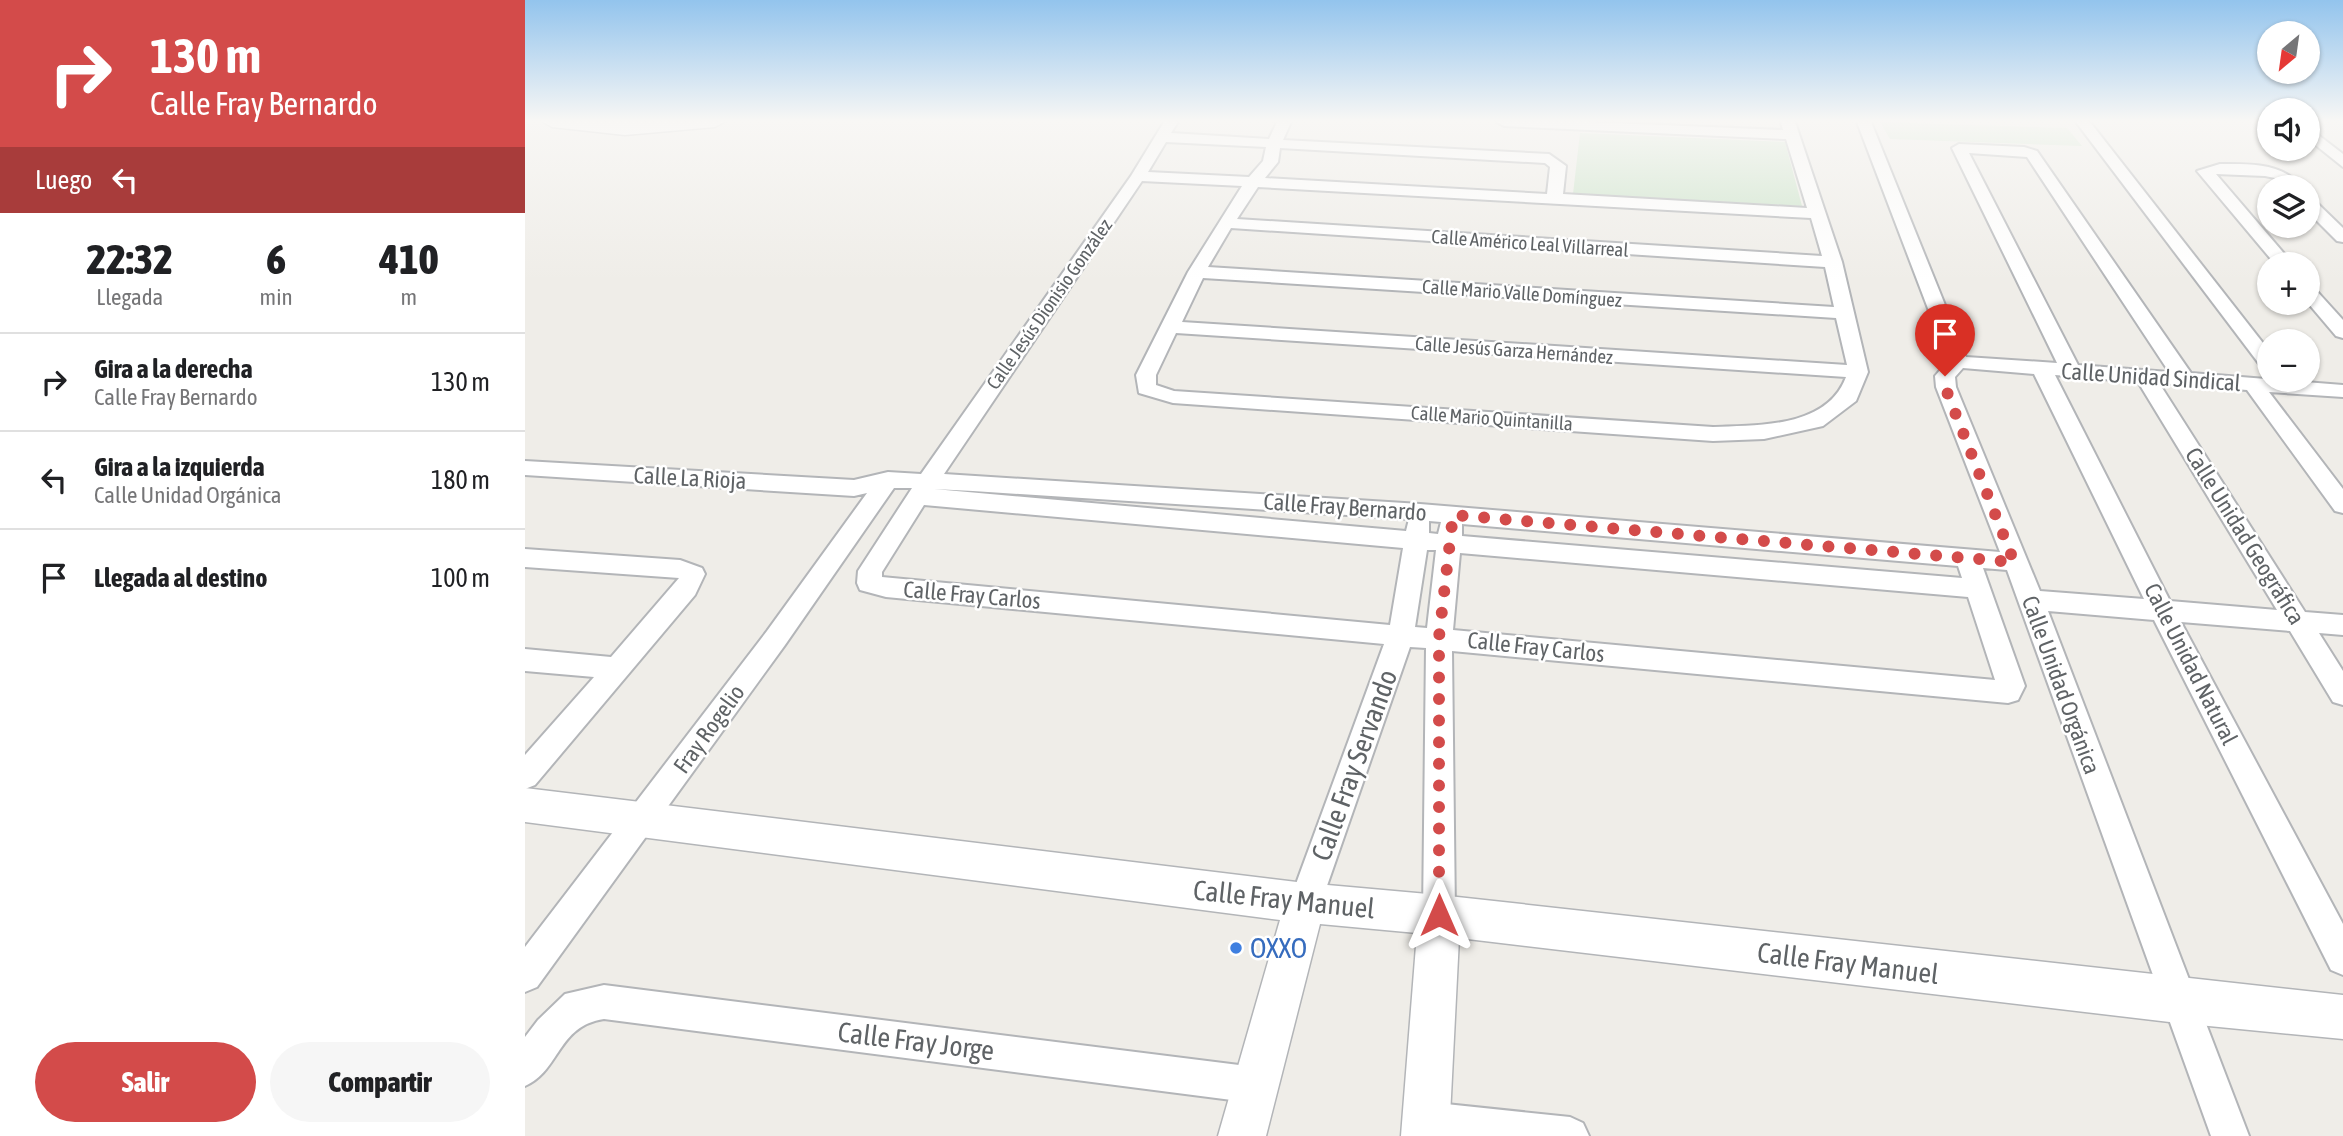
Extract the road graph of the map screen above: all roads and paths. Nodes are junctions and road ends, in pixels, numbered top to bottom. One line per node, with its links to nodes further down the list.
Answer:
1 (1259, 175): 10 (street, Calle Mario Quintanilla)
2 (1557, 175): 11 (street)
3 (1804, 175): 12 (street)
4 (1885, 175): 26 (street)
5 (1973, 175): 28 (street)
6 (2046, 175): 31 (street)
7 (2125, 175): 25 (street)
8 (2208, 175): 15 (street)
9 (1138, 176): 10 (street); 38 (street, Calle Jesús Dionisio González)
10 (1252, 183): 11 (street); 14 (street, Calle Mario Quintanilla)
11 (1555, 197): 12 (street)
12 (1816, 213): 19 (street)
13 (2320, 215): 16 (street)
14 (1227, 223): 19 (street, Calle Américo Leal Villarreal); 20 (street, Calle Mario Quintanilla)
15 (2257, 232)
16 (2343, 237)
17 (2262, 238): 18 (street)
18 (2274, 252)
19 (1833, 262): 22 (street)
20 (1197, 272): 22 (street, Calle Mario Valle Domínguez); 23 (street, Calle Mario Quintanilla)
21 (2320, 306): 24 (street)
22 (1846, 313): 29 (street)
23 (1170, 327): 29 (street, Calle Jesús Garza Hernández); 29 (street, Calle Mario Quintanilla)
24 (2343, 332)
25 (2257, 348)
26 (1958, 362): 27 (street, Calle Unidad Sindical); 44 (street, Calle Unidad Orgánica)
27 (2042, 369): 28 (street, Calle Unidad Sindical); 47 (street, Calle Unidad Natural)
28 (2071, 371): 30 (street, Calle Unidad Sindical)
29 (1858, 372)
30 (2146, 377): 31 (street, Calle Unidad Sindical); 48 (street, Calle Unidad Geográfica)
31 (2185, 380): 32 (street, Calle Unidad Sindical)
32 (2254, 385): 33 (street, Calle Unidad Sindical); 39 (street)
33 (2257, 385)
34 (2320, 388): 35 (street, Calle Unidad Sindical)
35 (2343, 391)
36 (525, 468): 37 (street, Calle La Rioja)
37 (873, 488): 38 (street, Calle La Rioja); 57 (street, Fray Rogelio)
38 (924, 488): 40 (street, Calle Fray Bernardo); 50 (street, Calle Fray Carlos)
39 (2343, 505)
40 (1419, 525): 41 (street, Calle Fray Bernardo); 50 (street, Calle Fray Servando)
41 (1451, 528): 43 (street, Calle Fray Bernardo); 45 (street, Calle Fray Bernardo); 51 (street)
42 (525, 558): 53 (street)
43 (1967, 558): 44 (street, Calle Fray Bernardo); 45 (street, Calle Fray Carlos)
44 (2014, 562): 46 (street, Calle Unidad Orgánica)
45 (1980, 589): 51 (street, Calle Fray Carlos)
46 (2031, 600): 47 (street); 62 (street, Calle Unidad Orgánica)
47 (2162, 610): 48 (street); 60 (street, Calle Unidad Natural)
48 (2298, 621): 49 (street); 54 (street, Calle Unidad Geográfica)
49 (2343, 625)
50 (1401, 634): 51 (street, Calle Fray Carlos); 58 (street, Calle Fray Servando)
51 (1439, 637): 59 (street)
52 (525, 660): 53 (street)
53 (617, 668): 55 (street)
54 (2343, 694)
55 (525, 776)
56 (525, 805): 57 (street, Calle Fray Manuel)
57 (641, 821): 58 (street, Calle Fray Manuel); 61 (street, Fray Rogelio)
58 (1305, 903): 59 (street, Calle Fray Manuel); 65 (street, Calle Fray Servando)
59 (1439, 915): 62 (street, Calle Fray Manuel); 66 (street)
60 (2343, 958)
61 (525, 975)
62 (2178, 1002): 63 (street, Calle Fray Manuel); 69 (street, Calle Unidad Orgánica)
63 (2343, 1017)
64 (525, 1068): 65 (street, Calle Fray Jorge)
65 (1255, 1085): 67 (street, Calle Fray Servando)
66 (1426, 1128): 68 (street)
67 (1242, 1136)
68 (1570, 1136)
69 (2231, 1136)

